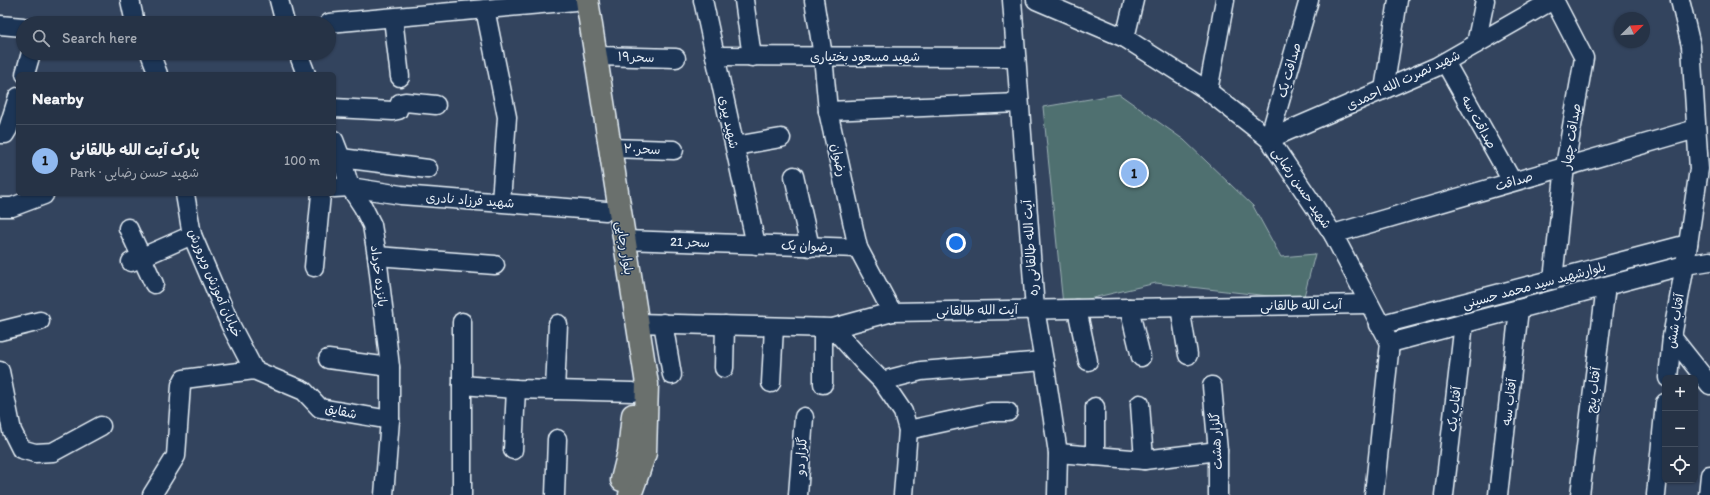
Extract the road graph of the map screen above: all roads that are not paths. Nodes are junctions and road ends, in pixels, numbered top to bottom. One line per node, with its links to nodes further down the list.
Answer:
1 (130, 0): 18 (street)
2 (279, 0): 19 (street)
3 (579, 0): 17 (street); 26 (main road, بلوار رجایی); 66 (main road, بلوار رجایی)
4 (703, 0): 27 (street, شهید پیری)
5 (744, 0): 29 (street)
6 (814, 0): 28 (street, رضوان)
7 (1012, 0): 30 (street, آیت الله طالقانی ره)
8 (1036, 0): 24 (street, شهید حسن رضایی)
9 (1134, 0): 24 (street)
10 (1225, 0): 41 (street)
11 (1309, 0): 50 (street, صداقت یک)
12 (1398, 0): 40 (street)
13 (1485, 0): 25 (street)
14 (1553, 0): 25 (street, شهید نصرت الله احمدی); 56 (street, صداقت چهار)
15 (1680, 0): 47 (street, آفتاب شش)
16 (465, 5): 17 (street); 20 (street)
17 (485, 9): 64 (street)
18 (133, 16)
19 (283, 16)
20 (393, 18): 21 (street); 39 (street)
21 (336, 22)
22 (0, 25): 23 (street)
23 (16, 26)
24 (1125, 38): 41 (street, شهید حسن رضایی)
25 (1476, 44): 35 (street, شهید نصرت الله احمدی)
26 (596, 56): 31 (street, سحر۱۹); 53 (main road, بلوار رجایی)
27 (715, 56): 29 (street, شهید مسعود بختیاری); 52 (street, شهید پیری)
28 (823, 56): 29 (street, شهید مسعود بختیاری); 30 (street, شهید مسعود بختیاری); 46 (street, رضوان)
29 (752, 57)
30 (1016, 57): 43 (street, آیت الله طالقانی ره)
31 (676, 58)
32 (29, 60): 36 (street)
33 (153, 60): 37 (street)
34 (301, 60): 38 (street)
35 (1445, 62): 40 (street, شهید نصرت الله احمدی); 59 (street, صداقت سه)
36 (26, 72)
37 (157, 72)
38 (305, 72)
39 (400, 77)
40 (1384, 90): 50 (street, شهید نصرت الله احمدی)
41 (1208, 91): 50 (street, شهید حسن رضایی)
42 (16, 102): 48 (street)
43 (1019, 102): 46 (street); 89 (street, آیت الله طالقانی ره)
44 (436, 105): 45 (street)
45 (336, 108)
46 (828, 111): 74 (street, رضوان)
47 (1696, 129): 56 (street, صداقت); 72 (street, آفتاب شش)
48 (4, 132)
49 (781, 138): 52 (street)
50 (1269, 140): 68 (street, شهید حسن رضایی)
51 (336, 145): 55 (street, پانزده خرداد)
52 (734, 146): 71 (street, شهید پیری)
53 (610, 148): 54 (street, سحر۲۰); 70 (main road, بلوار رجایی)
54 (674, 150)
55 (341, 158): 57 (street); 60 (street, پانزده خرداد)
56 (1565, 166): 59 (street, صداقت); 81 (street, صداقت چهار)
57 (428, 169)
58 (794, 176): 73 (street)
59 (1512, 181): 68 (street, صداقت)
60 (342, 188): 64 (street, شهید فرزاد نادری); 75 (street, پانزده خرداد)
61 (41, 196): 65 (street)
62 (185, 196): 69 (street, خیابان آموزش وپرورش)
63 (321, 196): 80 (street)
64 (501, 202): 66 (street, شهید فرزاد نادری)
65 (0, 207)
66 (606, 211): 123 (main road, بلوار رجایی)
67 (128, 228): 76 (street)
68 (1333, 234): 84 (street, شهید حسن رضایی)
69 (192, 235): 76 (street); 111 (street, خیابان آموزش وپرورش)
70 (624, 240): 71 (street, سحر 21); 93 (main road, بلوار رجایی)
71 (756, 244): 73 (street, رضوان یک)
72 (1688, 244): 78 (street, آفتاب شش); 81 (street, بلوارشهید سید محمد حسینی)
73 (810, 247): 74 (street, رضوان یک)
74 (858, 248): 90 (street, رضوان)
75 (377, 256): 79 (street); 109 (street, پانزده خرداد)
76 (136, 260): 82 (street)
77 (1710, 261): 78 (street, بلوارشهید سید محمد حسینی)
78 (1685, 264): 83 (street, بلوارشهید سید محمد حسینی); 102 (street, آفتاب شش)
79 (495, 265)
80 (314, 267)
81 (1553, 280): 98 (street, بلوارشهید سید محمد حسینی)
82 (154, 284)
83 (1606, 286): 88 (street, بلوارشهید سید محمد حسینی); 152 (street, آفتاب پنج)
84 (1368, 304): 85 (street, آیت الله طالقانی); 98 (street, شهید حسن رضایی)
85 (1180, 307): 86 (street, آیت الله طالقانی); 104 (street)
86 (1129, 308): 87 (street, آیت الله طالقانی); 105 (street)
87 (1077, 309): 89 (street, آیت الله طالقانی); 108 (street)
88 (1519, 309): 95 (street, بلوارشهید سید محمد حسینی); 151 (street, آفتاب سه)
89 (1035, 310): 90 (street, آیت الله طالقانی); 107 (street, آیت الله طالقانی ره)
90 (892, 312): 100 (street, آیت الله طالقانی)
91 (40, 321): 101 (street)
92 (462, 322): 118 (street)
93 (636, 323): 94 (street, آیت الله طالقانی); 144 (main road, بلوار رجایی)
94 (663, 323): 97 (street, آیت الله طالقانی); 113 (street)
95 (1464, 323): 103 (street, بلوارشهید سید محمد حسینی); 150 (street, آفتاب یک)
96 (558, 324): 122 (street)
97 (725, 325): 99 (street, آیت الله طالقانی); 110 (street)
98 (1379, 325): 103 (street, شهید حسن رضایی)
99 (774, 326): 100 (street, آیت الله طالقانی); 116 (street)
100 (828, 328): 115 (street); 117 (street)
101 (0, 331)
102 (1672, 337): 114 (street, آفتاب شش); 119 (street)
103 (1390, 343): 149 (street)
104 (1188, 354)
105 (1141, 357)
106 (328, 359): 109 (street)
107 (1044, 361): 115 (street); 135 (street, آیت الله طالقانی ره)
108 (1088, 361)
109 (390, 367): 129 (street, پانزده خرداد)
110 (724, 368)
111 (254, 370): 129 (street, شقایق); 139 (street)
112 (0, 372): 130 (street)
113 (672, 375)
114 (1668, 375)
115 (882, 381): 131 (street)
116 (771, 383)
117 (823, 384)
118 (462, 385): 121 (street); 141 (street)
119 (1710, 385)
120 (1212, 386): 134 (street, گلزار هشت)
121 (516, 389): 122 (street); 133 (street)
122 (555, 390): 123 (street)
123 (633, 392): 143 (main road, بلوار رجایی)
124 (1140, 404): 137 (street)
125 (1095, 407): 136 (street)
126 (1664, 411): 153 (street)
127 (1008, 412): 131 (street)
128 (804, 417): 145 (street, گلزار دو)
129 (390, 420): 140 (street, پانزده خرداد)
130 (101, 426)
131 (908, 430): 146 (street)
132 (557, 439): 142 (street)
133 (513, 450)
134 (1218, 451): 137 (street); 148 (street, گلزار هشت)
135 (1058, 453): 136 (street); 147 (street, آیت الله طالقانی ره)
136 (1095, 456): 137 (street)
137 (1144, 460)
138 (1710, 475): 154 (street)
139 (152, 495)
140 (384, 495)
141 (462, 495)
142 (555, 495)
143 (618, 495)
144 (630, 495)
145 (798, 495)
146 (903, 495)
147 (1057, 495)
148 (1218, 495)
149 (1374, 495)
150 (1444, 495)
151 (1498, 495)
152 (1580, 495)
153 (1656, 495)
154 (1708, 495)

